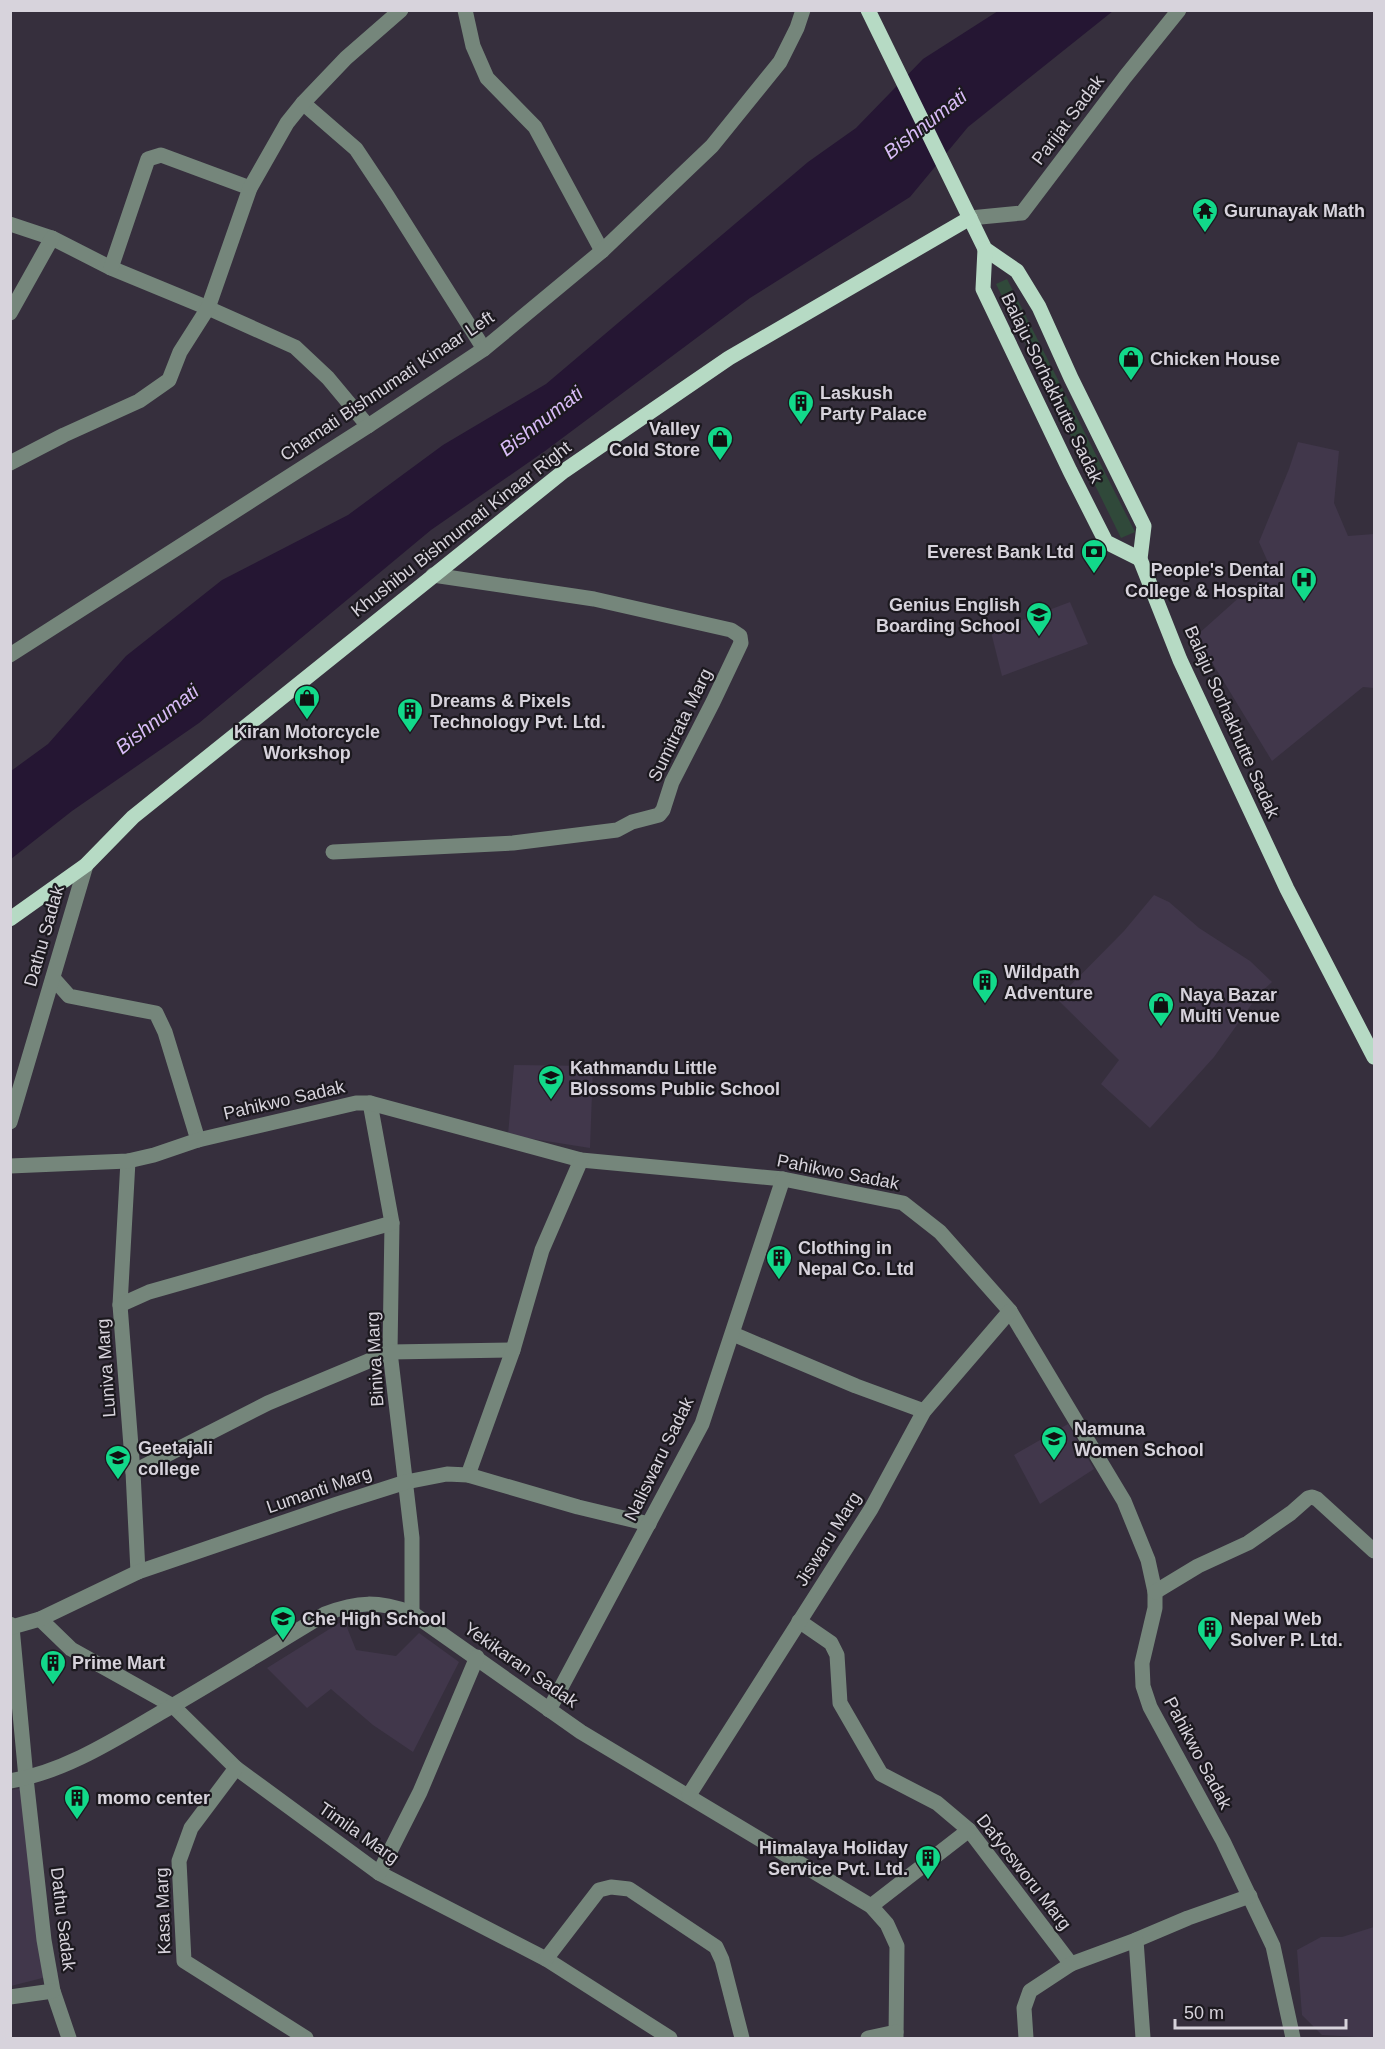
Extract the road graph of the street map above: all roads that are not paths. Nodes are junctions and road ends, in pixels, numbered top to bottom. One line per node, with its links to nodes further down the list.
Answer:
1 (401, 10): 6 (street)
2 (465, 10): 12 (street)
3 (803, 10): 12 (street, Chamati Bishnumati Kinaar Left)
4 (1179, 10): 8 (street, Parijat Sadak)
5 (869, 14): 8 (main road, Balaju-Sorhakhutte Sadak)
6 (303, 103): 7 (street); 16 (street)
7 (250, 188): 13 (street); 14 (street)
8 (970, 218): 11 (main road, Balaju-Sorhakhutte Sadak); 20 (main road, Khushibu Bishnumati Kinaar Right)
9 (10, 224): 10 (street)
10 (52, 238): 13 (street); 15 (street)
11 (985, 249): 19 (main road, Balaju Sorhakhutte Sadak); 19 (main road, Balaju-Sorhakhutte Sadak)
12 (602, 251): 16 (street, Chamati Bishnumati Kinaar Left)
13 (111, 268): 14 (street)
14 (208, 308): 17 (street); 18 (street)
15 (10, 313)
16 (484, 349): 17 (street, Chamati Bishnumati Kinaar Left)
17 (368, 426): 21 (street, Chamati Bishnumati Kinaar Left)
18 (10, 463)
19 (1140, 559): 26 (main road, Balaju Sorhakhutte Sadak)
20 (433, 575): 22 (street, Sumitrata Marg); 23 (main road, Khushibu Bishnumati Kinaar Right)
21 (10, 655)
22 (333, 852)
23 (86, 865): 24 (main road, Khushibu Bishnumati Kinaar Right); 25 (street, Dathu Sadak)
24 (10, 919)
25 (52, 978): 28 (street, Dathu Sadak); 29 (street)
26 (1374, 1057)
27 (370, 1103): 29 (street, Pahikwo Sadak); 30 (street, Pahikwo Sadak); 34 (street, Biniva Marg)
28 (10, 1122)
29 (198, 1140): 31 (street, Pahikwo Sadak)
30 (581, 1160): 33 (street, Pahikwo Sadak); 38 (street)
31 (128, 1161): 32 (street, Pahikwo Sadak); 35 (street, Luniva Marg)
32 (10, 1166)
33 (783, 1179): 36 (street, Pahikwo Sadak); 37 (street, Naliswaru Sadak)
34 (392, 1222): 35 (street); 39 (street, Biniva Marg)
35 (120, 1305): 41 (street, Luniva Marg)
36 (1010, 1311): 40 (street, Jiswaru Marg); 47 (street, Pahikwo Sadak)
37 (733, 1334): 40 (street); 44 (street, Naliswaru Sadak)
38 (513, 1350): 39 (street); 42 (street)
39 (390, 1352): 41 (street); 43 (street, Biniva Marg)
40 (924, 1411): 50 (street, Jiswaru Marg)
41 (133, 1472): 46 (street, Luniva Marg)
42 (468, 1475): 43 (street, Lumanti Marg); 44 (street, Lumanti Marg)
43 (406, 1482): 46 (street, Lumanti Marg); 48 (street, Biniva Marg)
44 (649, 1524): 54 (street, Naliswaru Sadak)
45 (1374, 1551): 47 (street)
46 (138, 1572): 49 (street, Lumanti Marg)
47 (1155, 1592): 61 (street, Pahikwo Sadak)
48 (412, 1613): 52 (street, Yekikaran Sadak); 53 (street, Yekikaran Sadak)
49 (40, 1619): 51 (street, Lumanti Marg); 53 (street, Timila Marg)
50 (799, 1622): 58 (street, Jiswaru Marg); 59 (street, Dafyosworu Marg)
51 (11, 1626): 56 (street, Dathu Sadak)
52 (477, 1657): 54 (street, Yekikaran Sadak); 60 (street)
53 (172, 1706): 55 (street, Timila Marg); 56 (street, Yekikaran Sadak)
54 (549, 1710): 58 (street, Yekikaran Sadak)
55 (236, 1768): 60 (street, Timila Marg); 70 (street, Kasa Marg)
56 (26, 1778): 57 (street, Yekikaran Sadak); 66 (street, Dathu Sadak)
57 (10, 1781)
58 (689, 1795): 62 (street, Yekikaran Sadak)
59 (969, 1830): 62 (street); 65 (street, Dafyosworu Marg)
60 (379, 1873): 64 (street, Timila Marg)
61 (1250, 1896): 63 (street); 76 (street, Pahikwo Sadak)
62 (871, 1906): 68 (street, Yekikaran Sadak)
63 (1136, 1940): 65 (street); 75 (street)
64 (546, 1959): 71 (street, Timila Marg); 72 (street)
65 (1071, 1964): 74 (street)
66 (52, 1991): 67 (street); 69 (street, Dathu Sadak)
67 (10, 1997)
68 (896, 2035): 73 (street)
69 (69, 2038)
70 (306, 2038)
71 (670, 2038)
72 (742, 2038)
73 (868, 2038)
74 (1026, 2038)
75 (1143, 2038)
76 (1293, 2038)

